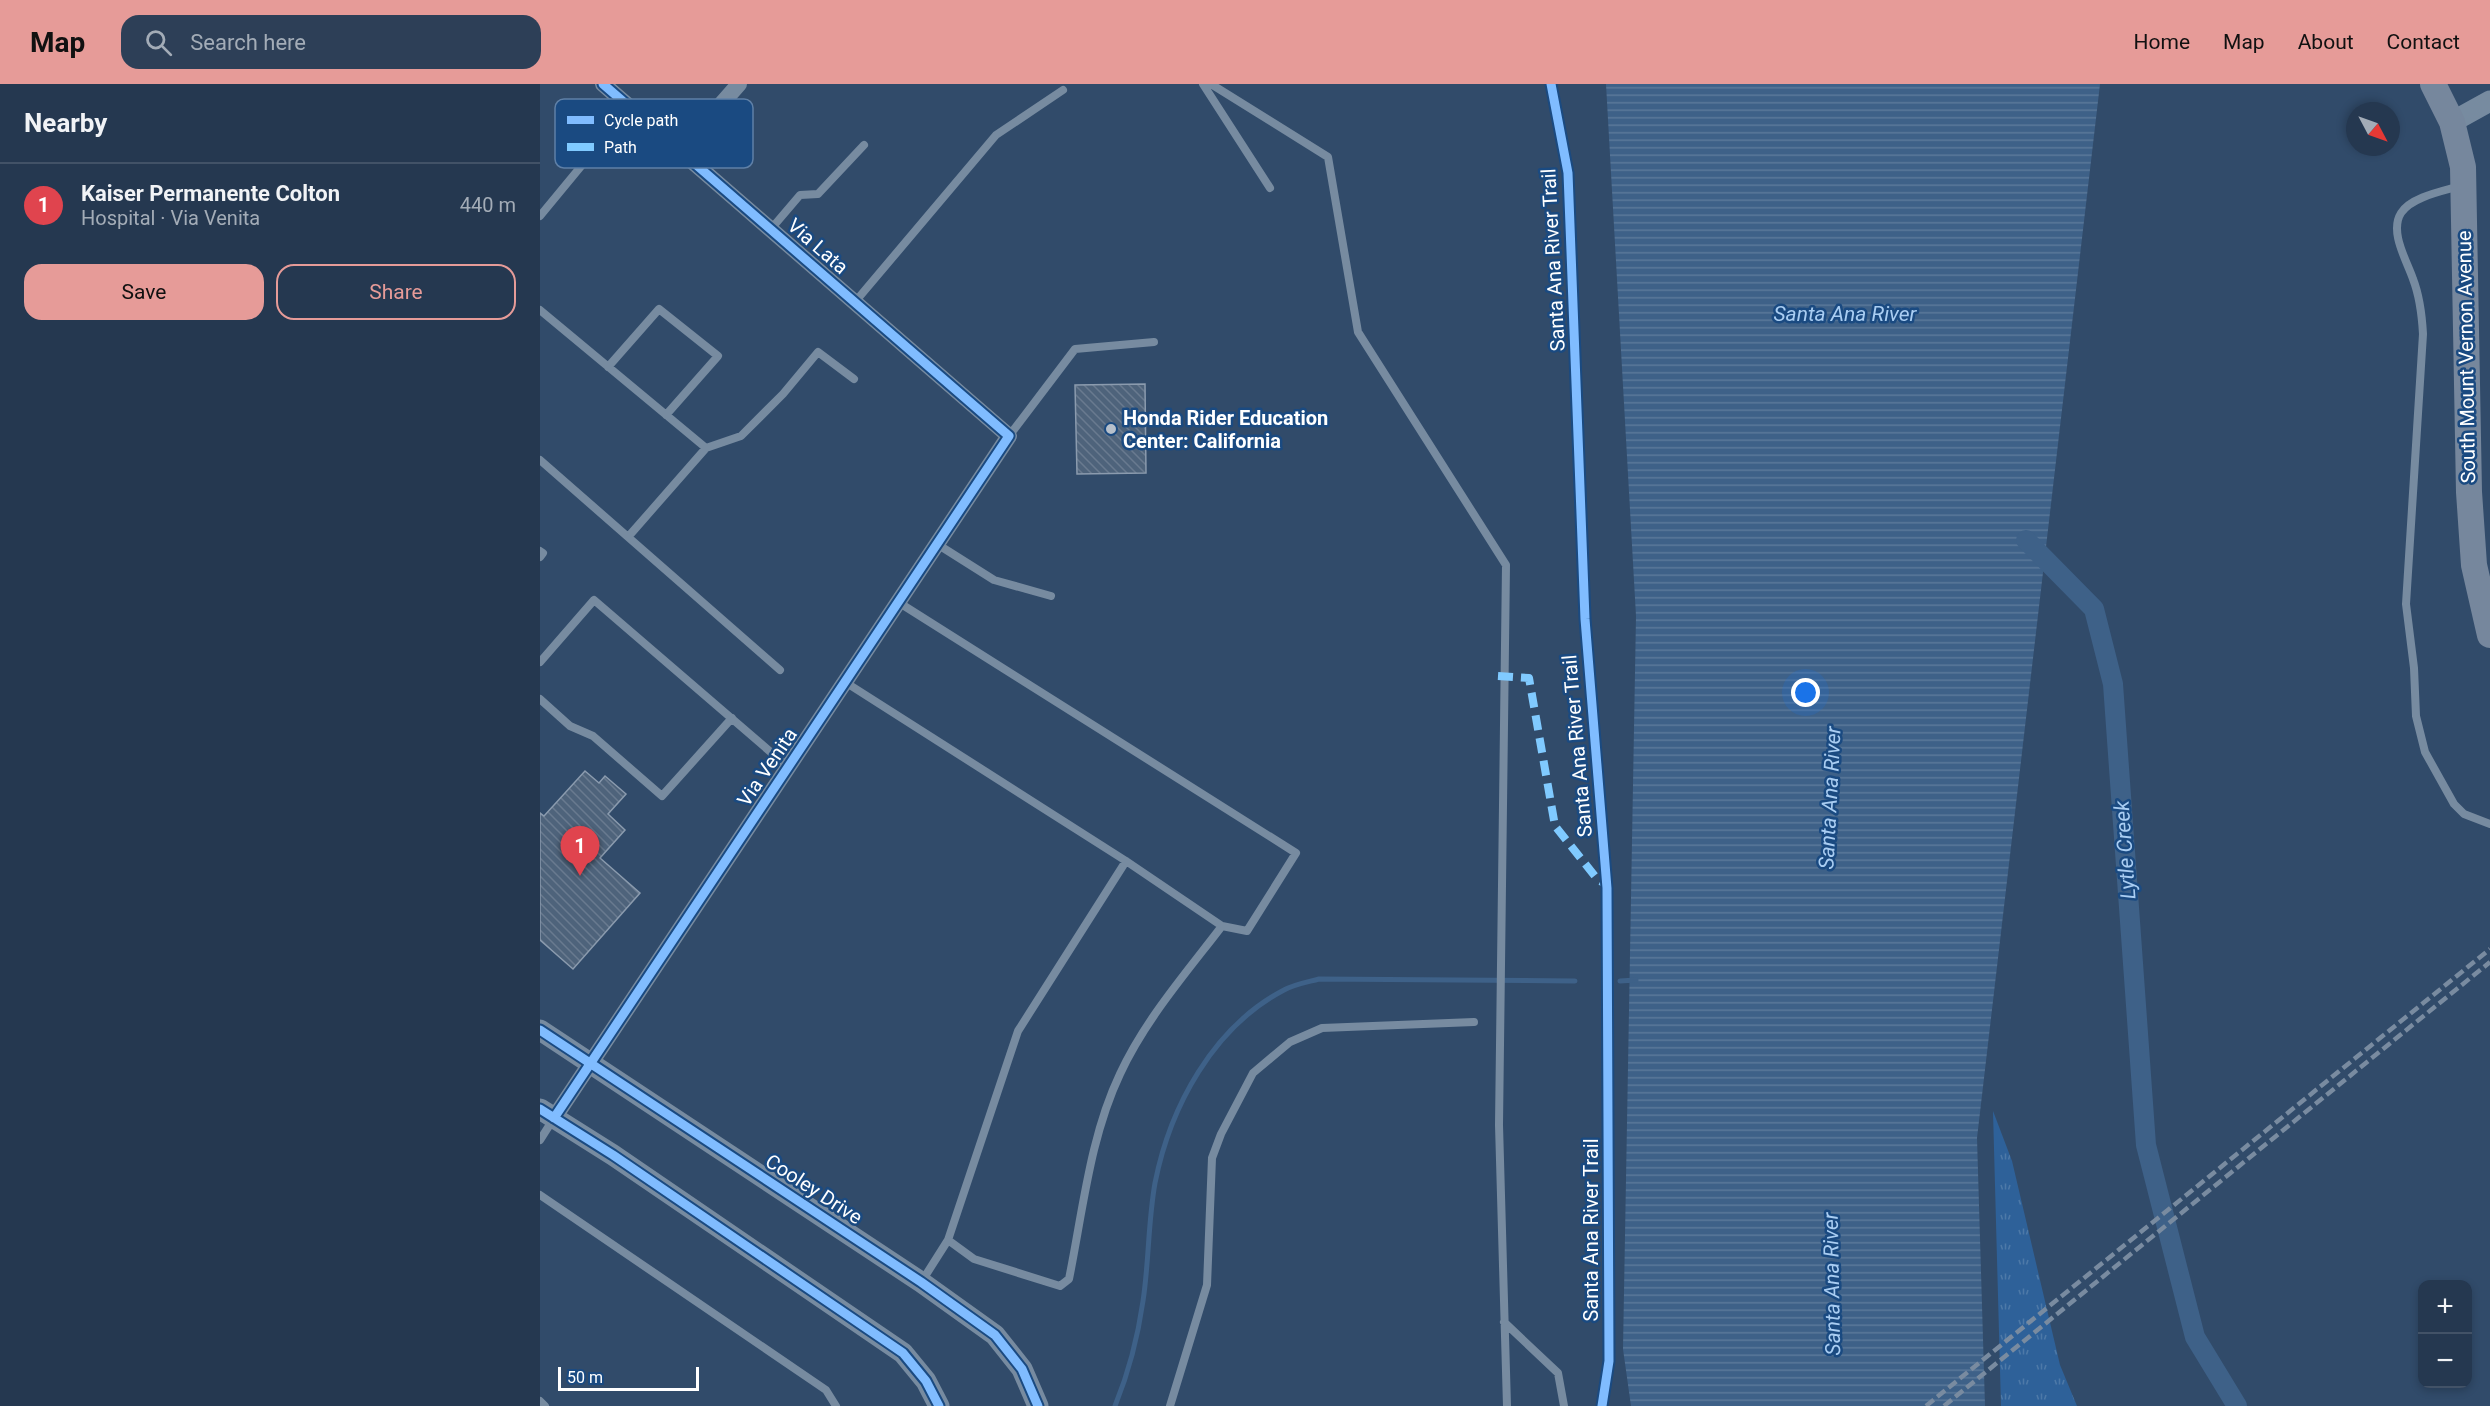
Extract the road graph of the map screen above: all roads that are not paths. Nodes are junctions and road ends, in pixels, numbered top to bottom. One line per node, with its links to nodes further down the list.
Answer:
1 (603, 84): 7 (street, Via Lata)
2 (739, 84): 8 (street)
3 (1203, 84): 15 (lane)
4 (1211, 84): 51 (lane)
5 (2433, 84): 10 (main road, South Mount Vernon Avenue)
6 (1063, 90): 18 (lane)
7 (621, 99)
8 (726, 99)
9 (2490, 101): 10 (street)
10 (2452, 122): 14 (main road, South Mount Vernon Avenue)
11 (864, 145): 17 (lane)
12 (580, 168): 16 (lane)
13 (700, 168): 17 (street, Via Lata)
14 (2463, 185): 33 (main road, South Mount Vernon Avenue); 40 (lane)
15 (1270, 188)
16 (540, 216)
17 (771, 229): 18 (street, Via Lata)
18 (855, 302): 24 (street, Via Lata)
19 (540, 310): 21 (lane)
20 (1154, 342): 24 (lane)
21 (608, 367): 23 (lane); 23 (lane)
22 (854, 379): 25 (lane)
23 (666, 415): 25 (lane)
24 (1009, 436): 28 (street, Via Venita)
25 (706, 448): 27 (lane)
26 (540, 460): 27 (lane)
27 (628, 537): 35 (lane)
28 (937, 544): 31 (lane); 32 (street, Via Venita)
29 (540, 551): 30 (lane)
30 (540, 557)
31 (1051, 596)
32 (898, 602): 36 (street, Via Venita); 42 (lane)
33 (2490, 634)
34 (540, 662): 38 (lane)
35 (780, 670)
36 (845, 681): 39 (street, Via Venita); 41 (lane)
37 (540, 699): 38 (lane)
38 (732, 718): 39 (lane)
39 (788, 766): 45 (street, Via Venita)
40 (2490, 824)
41 (1126, 861): 42 (lane); 49 (lane)
42 (1222, 926): 49 (lane)
43 (1474, 1022): 57 (lane)
44 (540, 1030): 45 (street, Cooley Drive)
45 (590, 1063): 46 (street, Via Venita); 50 (street, Cooley Drive)
46 (547, 1113): 47 (lane); 55 (street)
47 (540, 1140)
48 (540, 1195): 54 (lane)
49 (948, 1240): 50 (lane)
50 (921, 1281): 56 (street, Cooley Drive)
51 (1504, 1322): 58 (lane); 59 (lane)
52 (540, 1401): 53 (lane)
53 (545, 1406)
54 (836, 1406)
55 (939, 1406)
56 (1038, 1406)
57 (1170, 1406)
58 (1507, 1406)
59 (1564, 1406)

